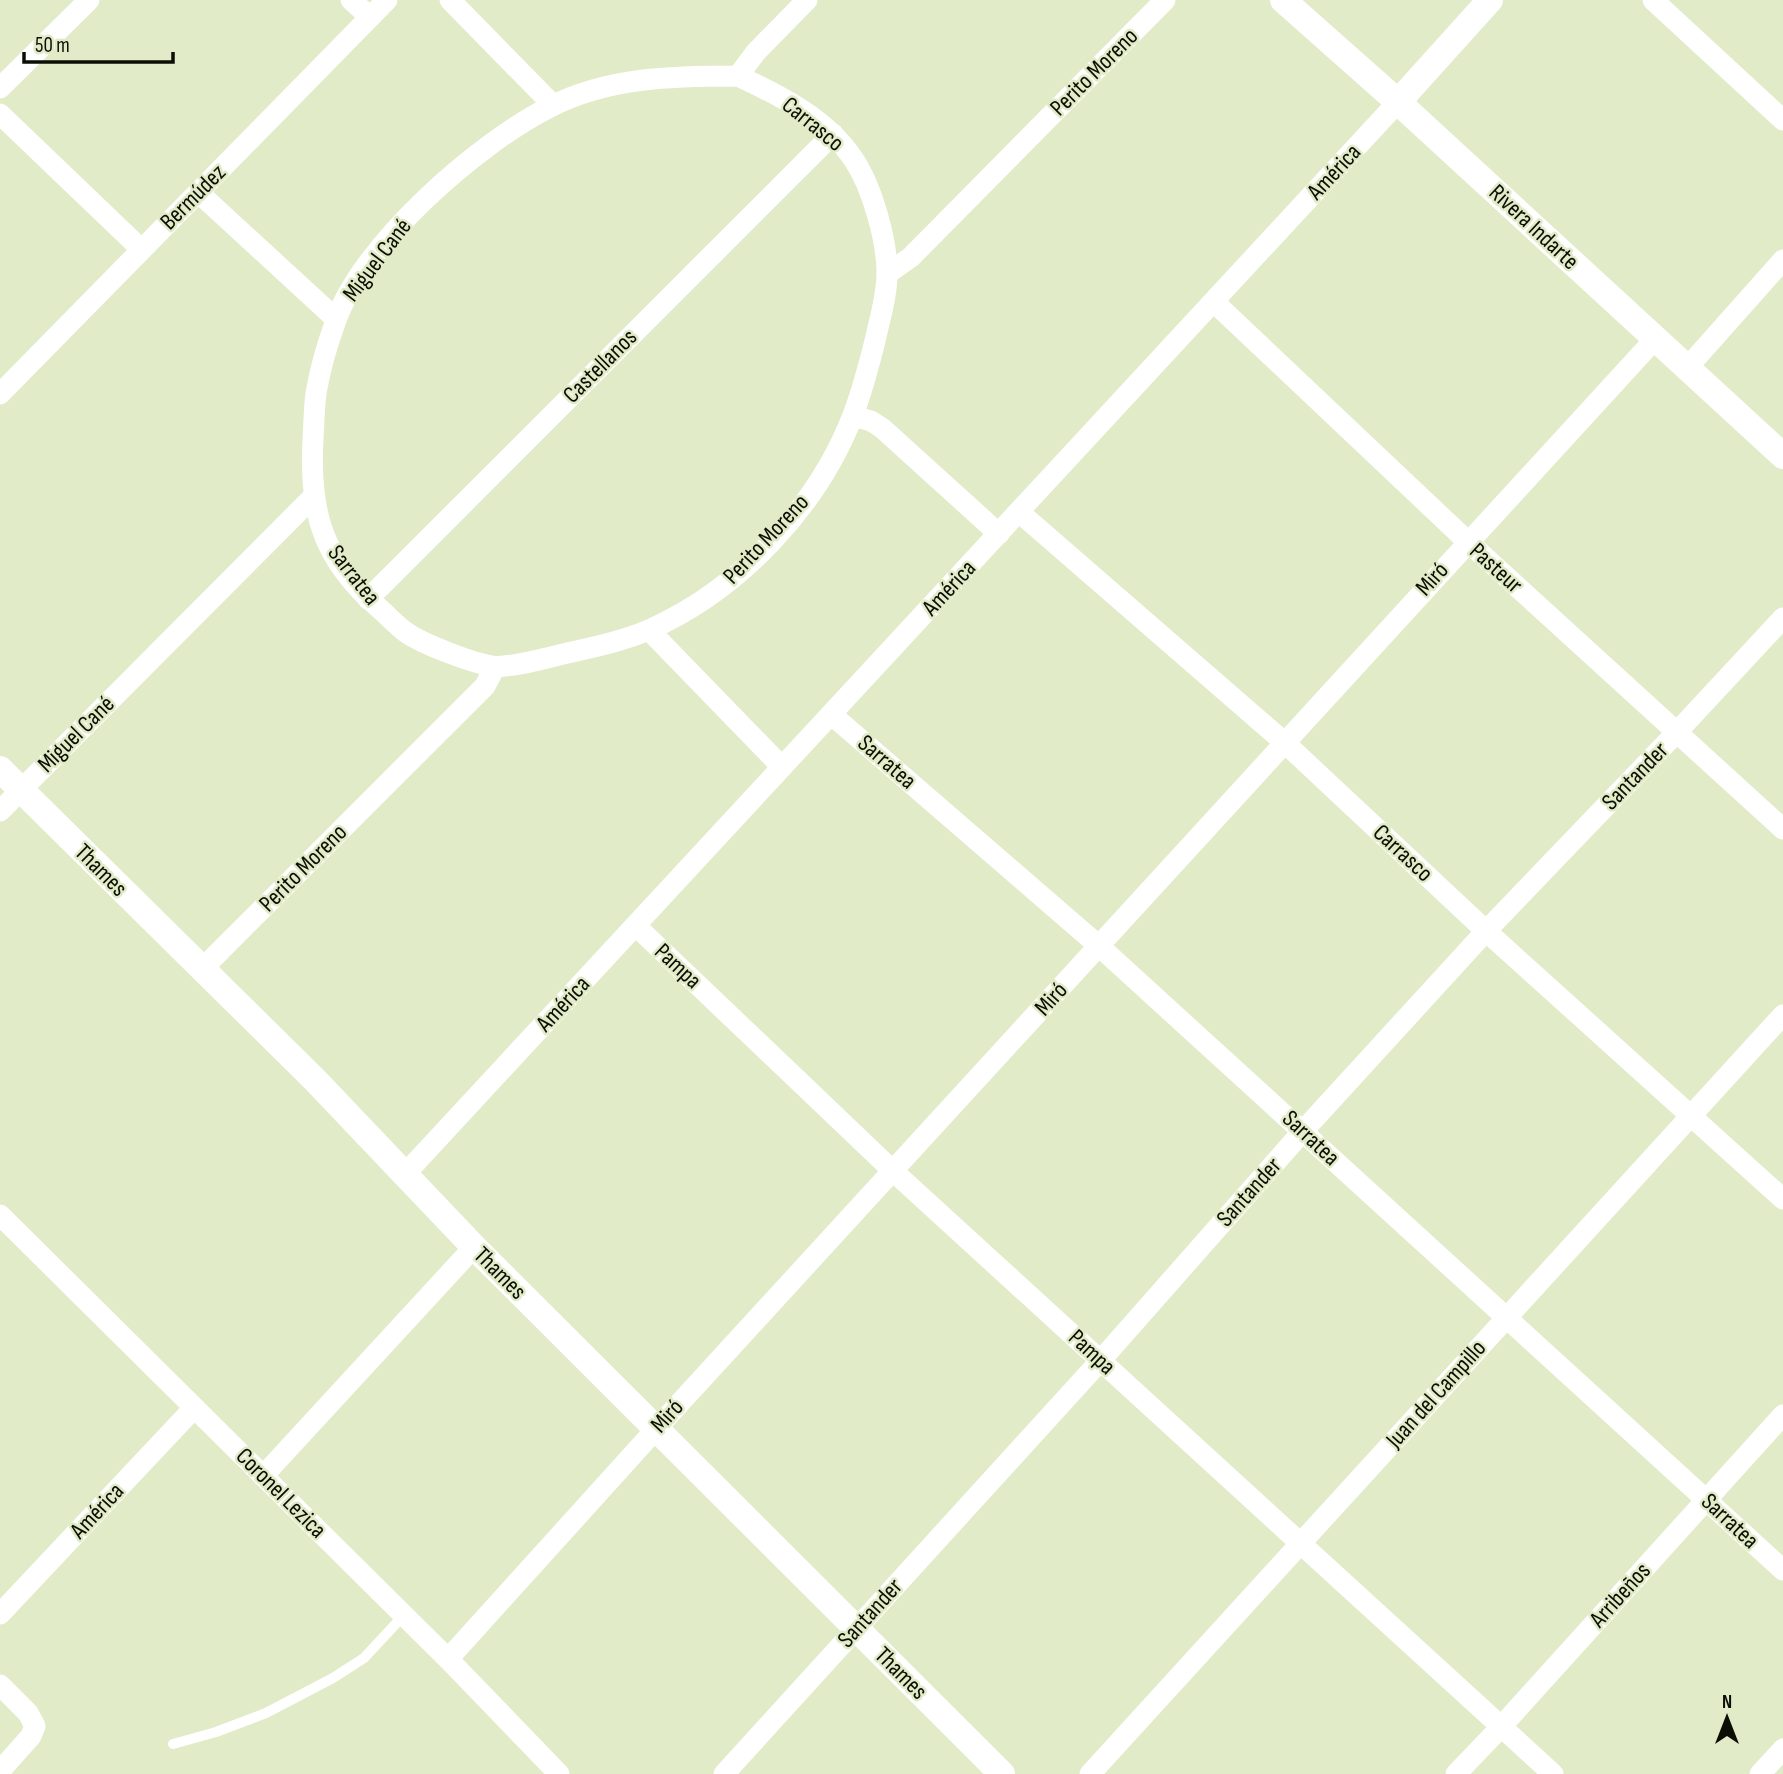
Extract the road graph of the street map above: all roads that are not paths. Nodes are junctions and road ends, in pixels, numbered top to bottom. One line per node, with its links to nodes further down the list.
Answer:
1 (89, 0): 12 (street)
2 (351, 0): 10 (street)
3 (387, 0): 10 (street, Bermúdez)
4 (450, 0): 14 (street)
5 (807, 0): 11 (street)
6 (1165, 0): 21 (street, Perito Moreno)
7 (1283, 0): 13 (street, Rivera Indarte)
8 (1490, 0): 13 (street, América)
9 (1653, 0): 16 (street)
10 (370, 18): 18 (street, Bermúdez)
11 (738, 76): 14 (street, Miguel Cané); 17 (street, Carrasco)
12 (0, 88)
13 (1398, 102): 22 (street, América); 24 (street, Rivera Indarte)
14 (553, 105): 23 (street, Miguel Cané)
15 (0, 114): 19 (street)
16 (1783, 120)
17 (833, 134): 21 (street, Carrasco); 33 (street, Castellanos)
18 (199, 192): 19 (street, Bermúdez); 23 (street)
19 (141, 249): 26 (street, Bermúdez)
20 (1783, 260): 25 (street)
21 (887, 274): 27 (street, Perito Moreno)
22 (1214, 302): 30 (street, América); 32 (street, Pasteur)
23 (335, 319): 29 (street, Miguel Cané)
24 (1654, 339): 25 (street, Rivera Indarte); 32 (street, Miró)
25 (1687, 368): 28 (street, Rivera Indarte)
26 (0, 394)
27 (853, 416): 31 (street); 35 (street, Perito Moreno)
28 (1783, 456)
29 (313, 497): 33 (street, Sarratea); 42 (street, Miguel Cané)
30 (1019, 512): 31 (street, América); 39 (street, Carrasco)
31 (999, 534): 37 (street, América)
32 (1467, 541): 38 (street, Pasteur); 39 (street, Miró)
33 (368, 599): 36 (street, Sarratea)
34 (1783, 618): 38 (street, Santander)
35 (649, 630): 36 (street, Perito Moreno); 40 (street)
36 (495, 667): 48 (street, Perito Moreno)
37 (832, 715): 40 (street, América); 47 (street, Sarratea)
38 (1677, 733): 44 (street, Pasteur); 46 (street, Santander)
39 (1284, 742): 46 (street, Carrasco); 47 (street, Miró)
40 (782, 767): 45 (street, América)
41 (0, 769): 42 (street, Thames)
42 (20, 790): 43 (street, Miguel Cané); 48 (street, Thames)
43 (0, 811)
44 (1783, 829)
45 (636, 926): 52 (street, Pampa); 53 (street, América)
46 (1486, 931): 50 (street, Carrasco); 51 (street, Santander)
47 (1099, 946): 51 (street, Sarratea); 52 (street, Miró)
48 (202, 969): 53 (street, Thames)
49 (1783, 1016): 50 (street, Juan del Campillo)
50 (1691, 1115): 54 (street, Carrasco); 57 (street, Juan del Campillo)
51 (1303, 1131): 57 (street, Sarratea); 58 (street, Santander)
52 (894, 1171): 58 (street, Pampa); 61 (street, Miró)
53 (405, 1174): 56 (street, Thames)
54 (1783, 1199)
55 (0, 1215): 59 (street, Coronel Lezica)
56 (474, 1247): 61 (street, Thames); 62 (street)
57 (1505, 1317): 63 (street, Sarratea); 64 (street, Juan del Campillo)
58 (1101, 1360): 64 (street, Pampa); 68 (street, Santander)
59 (194, 1408): 62 (street, Coronel Lezica); 66 (street, América)
60 (1783, 1415): 63 (street, Arribeños)
61 (656, 1429): 68 (street, Thames); 69 (street, Miró)
62 (263, 1476): 67 (street, Coronel Lezica)
63 (1706, 1499): 65 (street, Sarratea); 71 (street, Arribeños)
64 (1300, 1544): 71 (street, Pampa); 78 (street, Juan del Campillo)
65 (1783, 1570)
66 (0, 1614)
67 (404, 1615): 69 (street, Coronel Lezica); 72 (lane)
68 (856, 1628): 76 (street, Santander); 77 (street, Thames)
69 (448, 1659): 75 (street, Coronel Lezica)
70 (0, 1685): 74 (street)
71 (1500, 1728): 79 (street, Arribeños); 80 (street, Pampa)
72 (173, 1744)
73 (1783, 1749): 81 (street)
74 (0, 1771)
75 (559, 1774)
76 (724, 1774)
77 (1002, 1774)
78 (1090, 1774)
79 (1456, 1774)
80 (1553, 1774)
81 (1760, 1774)

